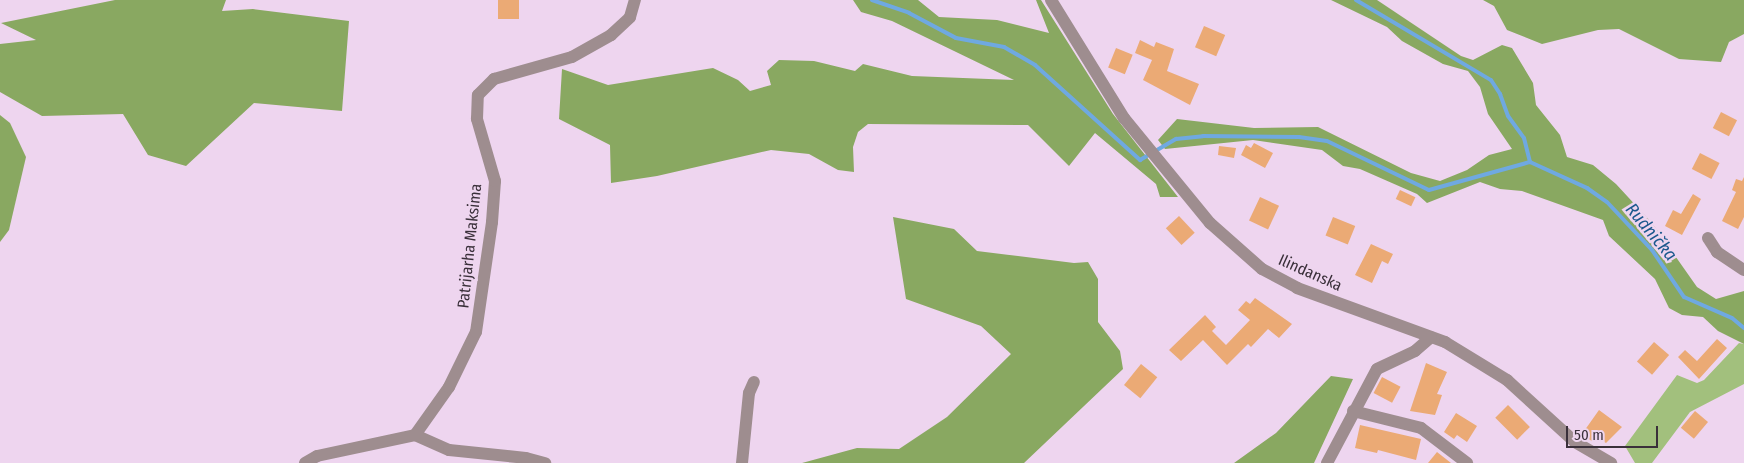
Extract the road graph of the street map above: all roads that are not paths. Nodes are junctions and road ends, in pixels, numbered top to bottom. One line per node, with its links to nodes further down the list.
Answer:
1 (635, 0): 8 (street, Patrijarha Maksima)
2 (1051, 0): 5 (street, Ilindanska)
3 (1708, 238): 4 (street)
4 (1744, 269)
5 (1431, 337): 7 (street); 14 (street, Ilindanska)
6 (754, 382): 11 (street)
7 (1353, 411): 12 (street); 13 (street)
8 (415, 435): 9 (street); 10 (street)
9 (305, 463)
10 (545, 463)
11 (742, 463)
12 (1327, 463)
13 (1467, 463)
14 (1611, 463)

